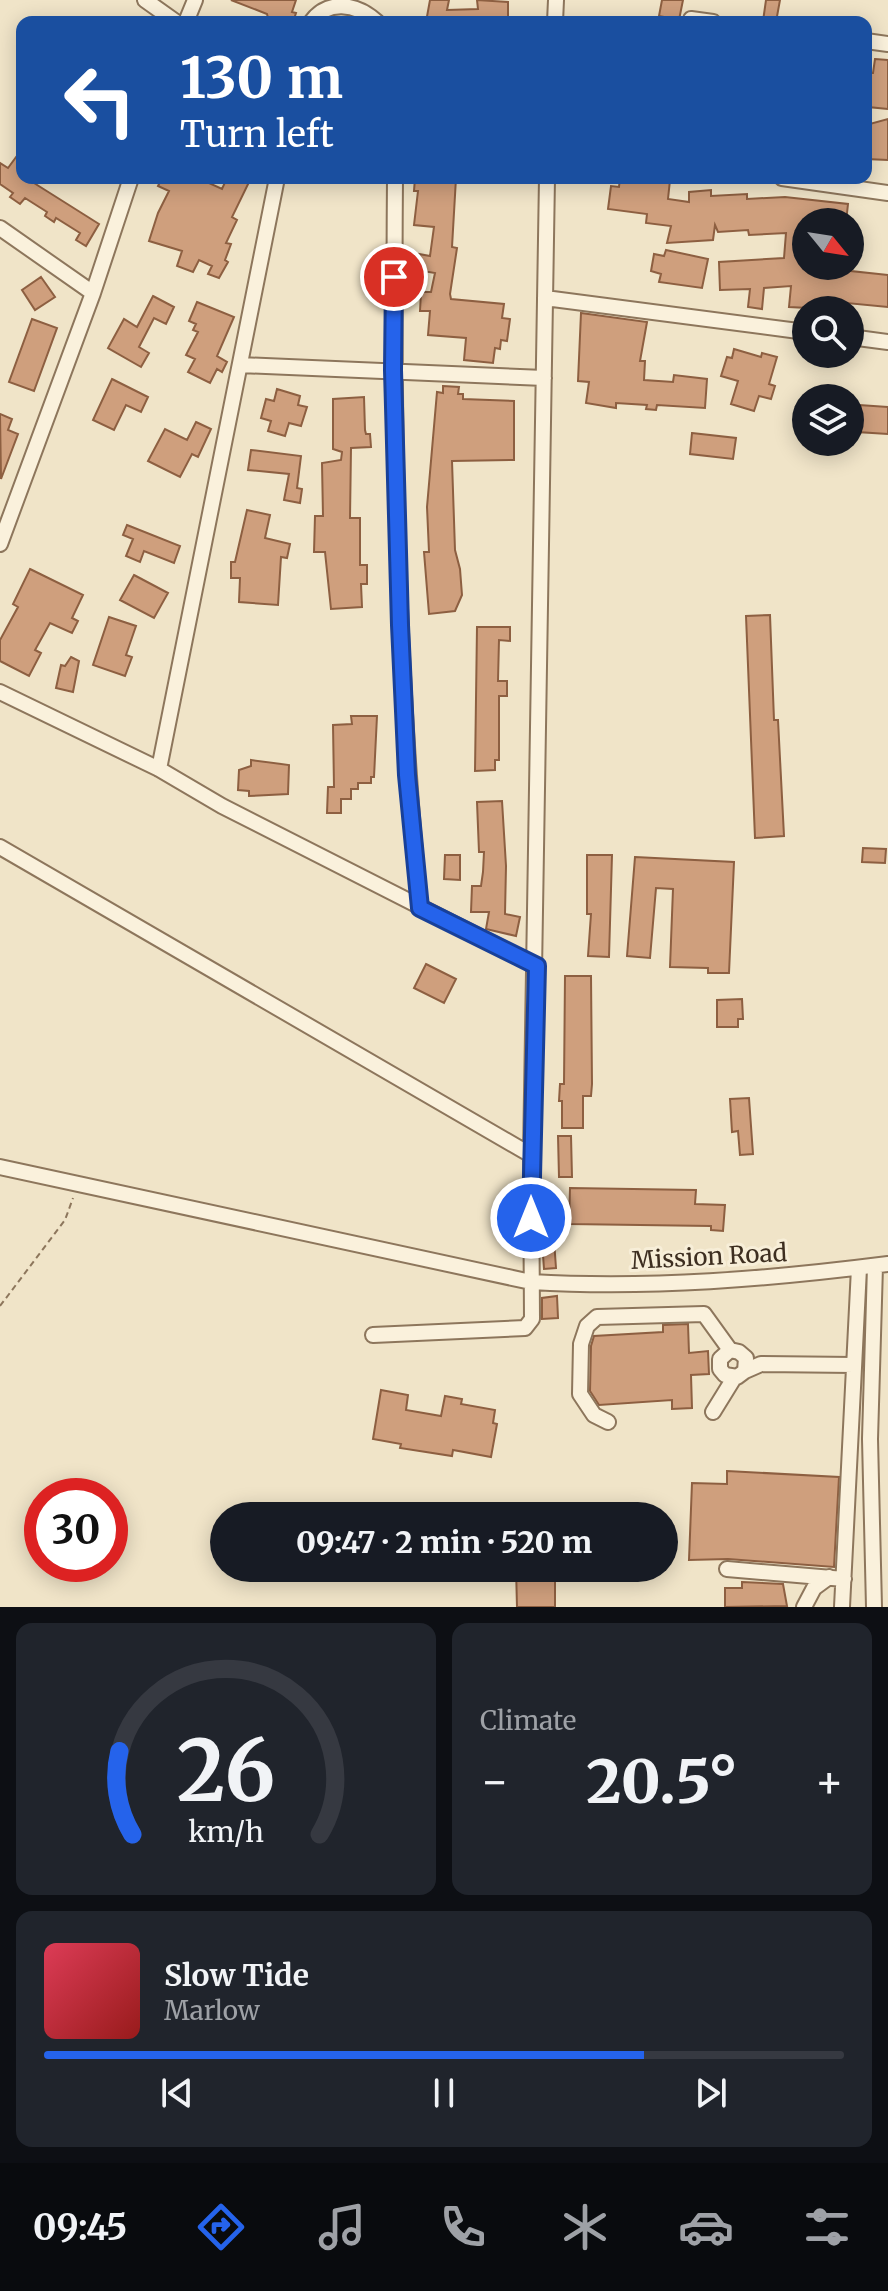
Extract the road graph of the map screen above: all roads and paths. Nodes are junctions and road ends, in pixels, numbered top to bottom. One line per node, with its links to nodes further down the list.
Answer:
1 (145, 0): 2 (street)
2 (168, 16)
3 (314, 16): 4 (street)
4 (368, 16)
5 (129, 184): 12 (street)
6 (276, 184): 17 (street)
7 (395, 184): 18 (street)
8 (547, 184): 13 (street)
9 (824, 184): 10 (street)
10 (888, 193)
11 (0, 228): 12 (street)
12 (93, 293): 20 (street)
13 (545, 298): 14 (street); 19 (street)
14 (792, 330)
15 (864, 339): 16 (street)
16 (888, 342)
17 (240, 365): 18 (street); 22 (street)
18 (393, 370): 19 (street); 24 (street)
19 (544, 378): 25 (street)
20 (0, 544)
21 (0, 692): 22 (street)
22 (159, 769): 24 (street)
23 (0, 847): 26 (street)
24 (420, 908): 25 (street)
25 (537, 966): 26 (street)
26 (531, 1155): 31 (street)
27 (0, 1167): 28 (street, Mission Road)
28 (78, 1185): 31 (street, Mission Road); 32 (path)
29 (882, 1265): 30 (street, Mission Road); 43 (street)
30 (859, 1268): 31 (street, Mission Road); 35 (street)
31 (531, 1282): 33 (street)
32 (0, 1306)
33 (373, 1335)
34 (730, 1350): 36 (street); 36 (street); 38 (street)
35 (854, 1365): 36 (street); 40 (street)
36 (742, 1369): 37 (street)
37 (713, 1412)
38 (608, 1422)
39 (727, 1569): 40 (street)
40 (836, 1578): 41 (street); 42 (street)
41 (804, 1607)
42 (842, 1607)
43 (874, 1607)

